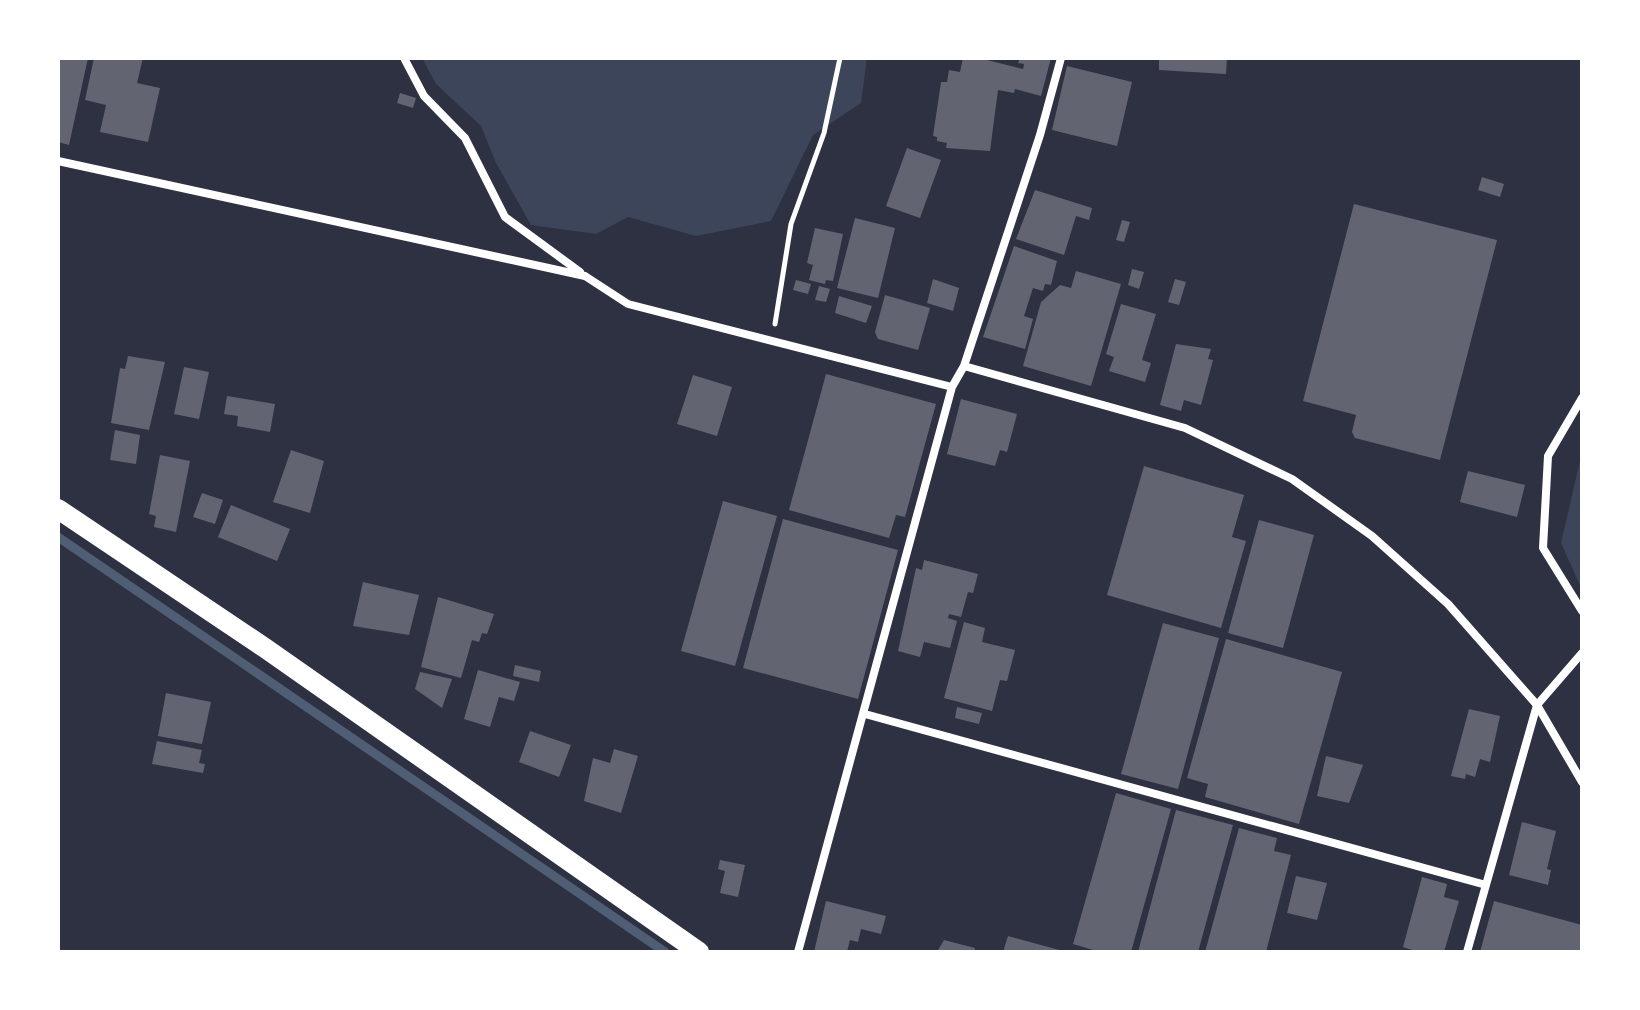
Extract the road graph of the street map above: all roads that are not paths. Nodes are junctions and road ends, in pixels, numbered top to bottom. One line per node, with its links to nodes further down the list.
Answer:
1 (404, 58): 4 (street)
2 (1061, 58): 5 (street)
3 (58, 161): 4 (street)
4 (585, 276): 6 (street)
5 (964, 366): 6 (street); 11 (street)
6 (952, 387): 12 (street)
7 (1582, 398): 9 (street)
8 (58, 509): 15 (main road)
9 (1582, 611)
10 (1582, 653): 11 (street)
11 (1537, 705): 13 (street); 14 (street)
12 (865, 714): 14 (street); 16 (street)
13 (1582, 782)
14 (1486, 885): 17 (street)
15 (699, 952)
16 (798, 952)
17 (1467, 952)

